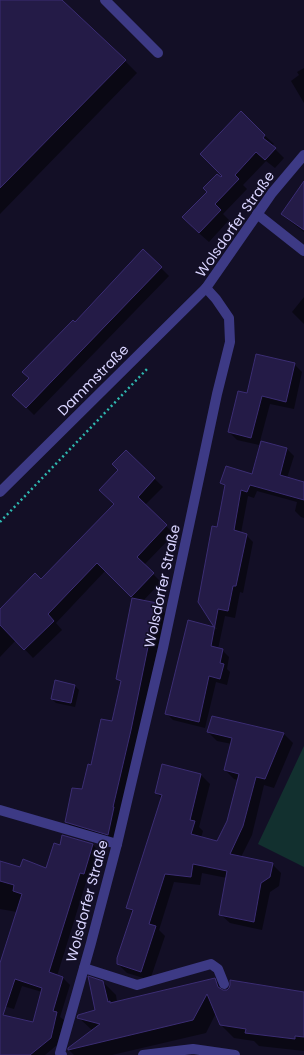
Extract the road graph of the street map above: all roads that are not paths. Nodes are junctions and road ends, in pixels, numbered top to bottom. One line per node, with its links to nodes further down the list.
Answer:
1 (105, 0): 2 (street)
2 (158, 53)
3 (304, 155): 4 (street, Wolsdorfer Straße)
4 (257, 214): 5 (street); 6 (street, Wolsdorfer Straße)
5 (304, 251)
6 (206, 288): 7 (street, Dammstraße); 9 (street, Wolsdorfer Straße)
7 (0, 492)
8 (0, 810): 9 (street)
9 (117, 844): 10 (street, Wolsdorfer Straße)
10 (84, 968): 11 (street); 12 (street, Wolsdorfer Straße)
11 (224, 984)
12 (62, 1055)
13 (143, 1055): 14 (street)
14 (235, 1055)

